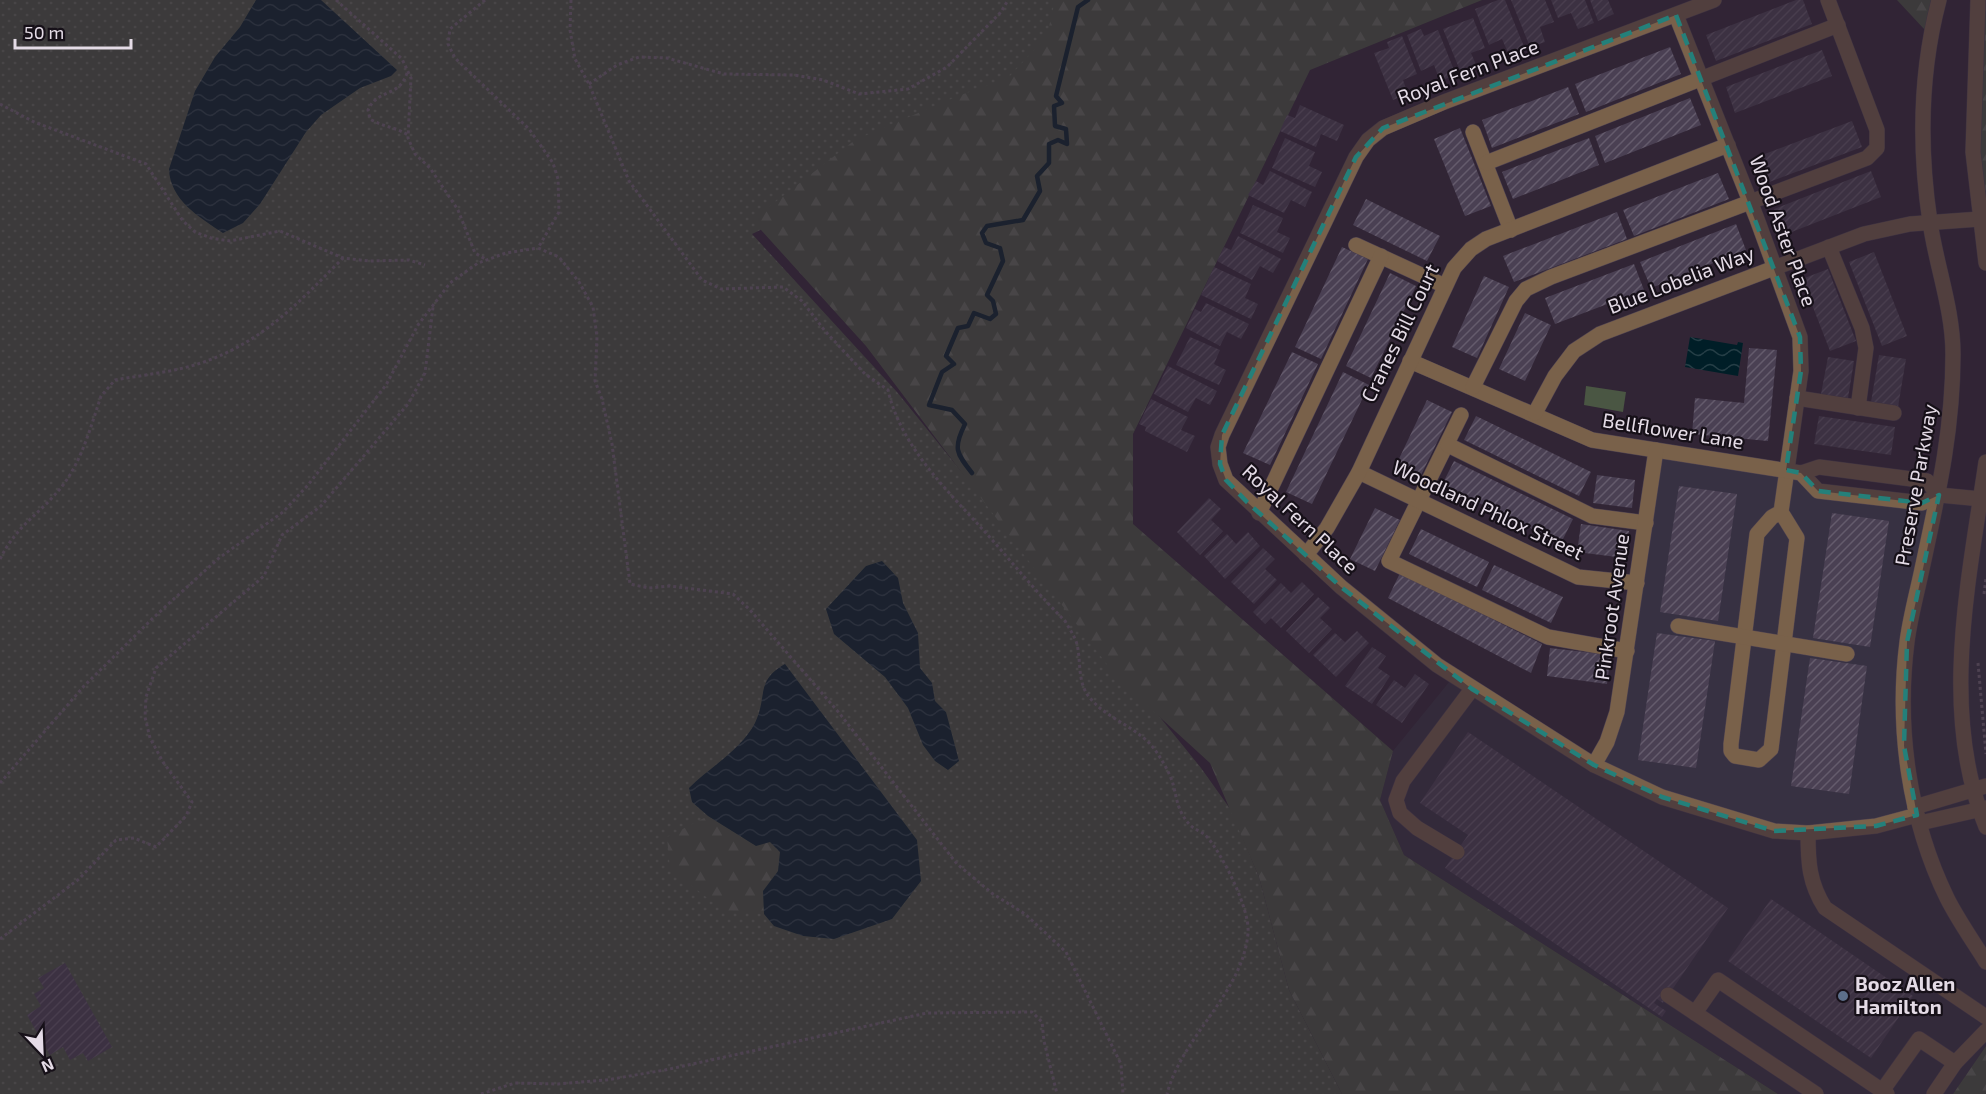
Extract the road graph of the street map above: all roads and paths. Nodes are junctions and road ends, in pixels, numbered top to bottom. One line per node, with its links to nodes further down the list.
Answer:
1 (336, 0): 11 (path)
2 (485, 0): 25 (path)
3 (571, 0): 13 (path)
4 (1008, 0): 13 (path)
5 (1714, 0): 9 (street, Royal Fern Place)
6 (1828, 0): 10 (street)
7 (1939, 0): 21 (street, Preserve Parkway)
8 (1978, 0): 20 (street)
9 (1676, 15): 12 (street, Wood Aster Place); 51 (street, Royal Fern Place)
10 (1838, 25): 12 (street); 19 (street)
11 (408, 71): 16 (path); 16 (path)
12 (1702, 78): 17 (street, Wood Aster Place); 18 (street)
13 (589, 84): 85 (path)
14 (0, 104): 27 (path)
15 (1473, 132): 18 (street)
16 (408, 135): 28 (path)
17 (1728, 145): 19 (street, Wood Aster Place); 22 (street, Cranes Bill Court)
18 (1486, 163): 22 (street)
19 (1750, 202): 31 (street, Wood Aster Place); 35 (street)
20 (1980, 219): 21 (street, Blue Lobelia Way); 29 (street)
21 (1930, 222): 24 (street, Blue Lobelia Way); 47 (street, Preserve Parkway)
22 (1511, 230): 32 (street, Cranes Bill Court)
23 (1356, 245): 26 (street)
24 (1829, 247): 31 (street, Blue Lobelia Way); 37 (street)
25 (538, 248): 28 (path); 84 (path)
26 (1382, 256): 32 (street); 51 (street)
27 (343, 258): 30 (path); 54 (path)
28 (487, 260): 33 (path)
29 (1986, 263)
30 (425, 265)
31 (1775, 267): 36 (street, Wood Aster Place); 38 (street, Blue Lobelia Way)
32 (1446, 286): 34 (street, Cranes Bill Court)
33 (433, 307): 67 (path); 74 (path)
34 (1410, 361): 35 (street, Bellflower Lane); 45 (street, Cranes Bill Court)
35 (1473, 387): 38 (street, Bellflower Lane)
36 (1797, 398): 37 (street); 44 (street, Wood Aster Place)
37 (1858, 408): 39 (street)
38 (1535, 413): 42 (street, Bellflower Lane)
39 (1894, 413)
40 (1461, 415): 41 (street)
41 (1448, 445): 49 (street); 52 (street)
42 (1656, 450): 44 (street, Bellflower Lane); 52 (street, Pinkroot Avenue)
43 (1986, 462): 48 (street)
44 (1786, 470): 46 (street, Bellflower Lane); 50 (street, Wood Aster Place)
45 (1359, 471): 49 (street, Woodland Phlox Street); 53 (street, Cranes Bill Court)
46 (1802, 473): 47 (street, Bellflower Lane); 47 (street, Bellflower Lane)
47 (1939, 495): 48 (street); 70 (street, Preserve Parkway)
48 (1981, 499): 68 (street)
49 (1419, 501): 56 (street, Woodland Phlox Street); 61 (street)
50 (1781, 512): 59 (street); 60 (street)
51 (1259, 513): 53 (street, Royal Fern Place)
52 (1646, 523): 56 (street, Pinkroot Avenue)
53 (1306, 555): 64 (street, Royal Fern Place)
54 (0, 559)
55 (1986, 578): 57 (path)
56 (1637, 583): 61 (street, Pinkroot Avenue)
57 (1983, 601)
58 (1678, 626): 59 (street)
59 (1743, 637): 60 (street); 60 (street)
60 (1784, 644): 63 (street)
61 (1627, 651): 66 (street, Pinkroot Avenue)
62 (1978, 652): 65 (path)
63 (1846, 654)
64 (1472, 688): 66 (street, Royal Fern Place); 73 (street)
65 (1986, 754)
66 (1594, 765): 72 (street, Royal Fern Place)
67 (0, 783)
68 (1980, 788): 69 (street); 70 (street)
69 (1983, 809): 70 (street); 71 (street)
70 (1917, 815): 72 (street, Royal Fern Place); 75 (street, Preserve Parkway)
71 (1986, 827)
72 (1808, 832): 78 (street)
73 (1456, 852)
74 (0, 939)
75 (1986, 962)
76 (1668, 995): 77 (street)
77 (1695, 1013): 81 (street); 86 (street)
78 (1986, 1017)
79 (1986, 1031): 80 (street)
80 (1955, 1063): 81 (street); 87 (street)
81 (1885, 1092)
82 (481, 1094): 83 (path)
83 (1058, 1094)
84 (1123, 1094)
85 (1167, 1094)
86 (1816, 1094)
87 (1934, 1094)

